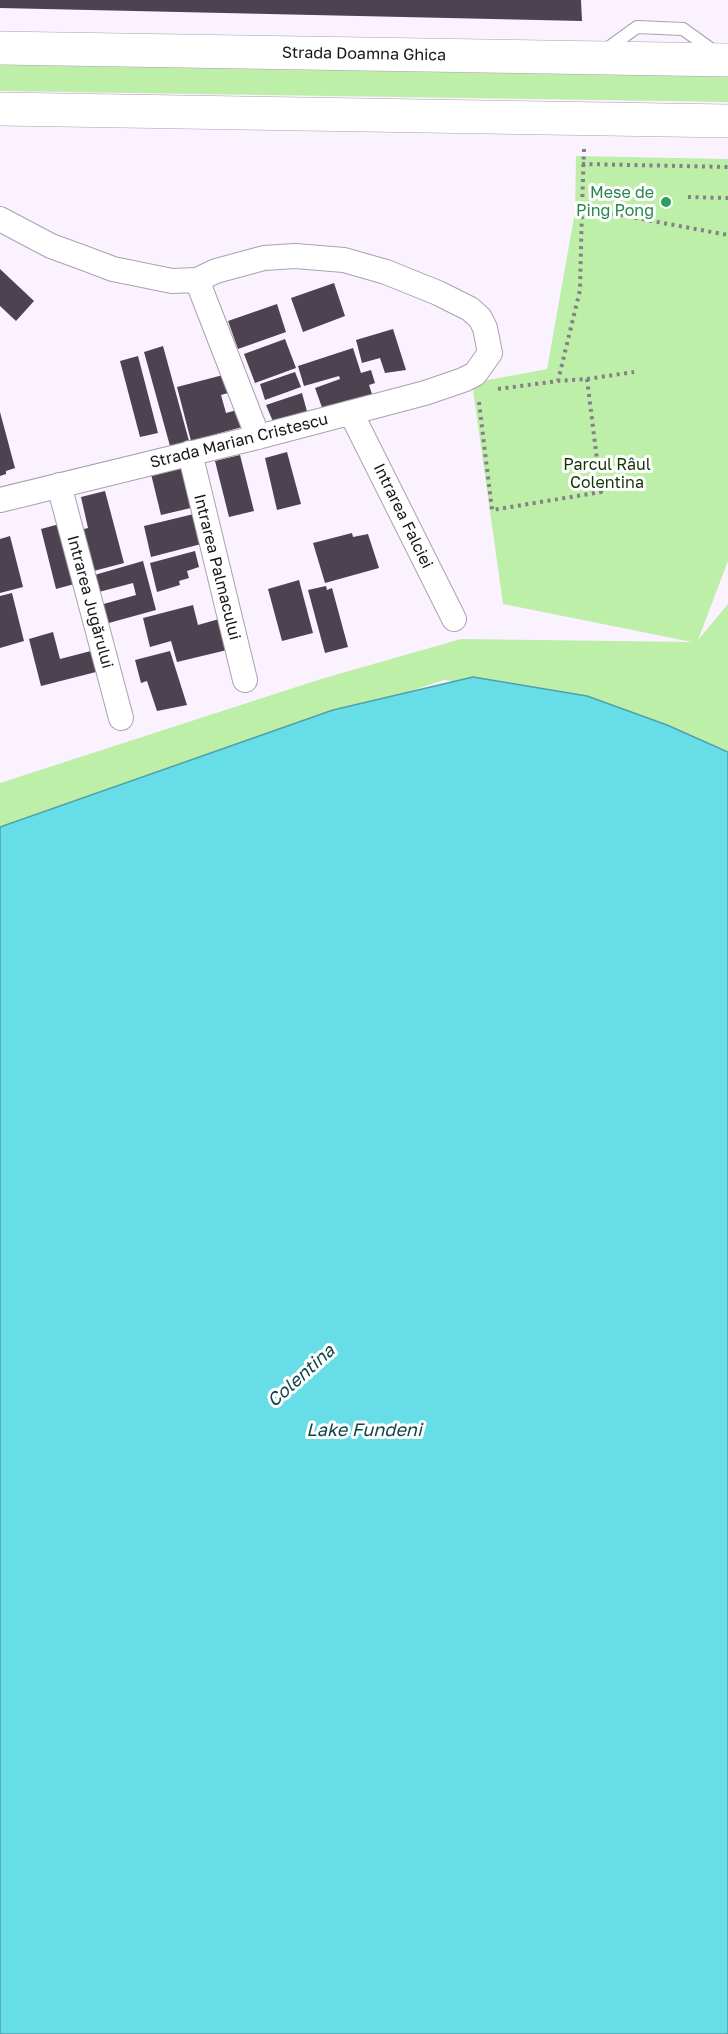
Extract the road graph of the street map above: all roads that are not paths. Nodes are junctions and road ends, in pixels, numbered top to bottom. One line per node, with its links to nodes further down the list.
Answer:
1 (0, 48): 2 (main road, Strada Doamna Ghica)
2 (728, 60)
3 (0, 109): 4 (main road)
4 (728, 121)
5 (1, 221): 6 (street)
6 (197, 280): 7 (street, Strada Marian Cristescu); 8 (street)
7 (351, 413): 8 (street, Strada Marian Cristescu); 12 (street, Intrarea Falciei)
8 (258, 437): 9 (street, Strada Marian Cristescu)
9 (189, 453): 10 (street, Strada Marian Cristescu); 13 (street, Intrarea Palmacului)
10 (59, 485): 11 (street, Strada Marian Cristescu); 14 (street, Intrarea Jugărului)
11 (0, 500)
12 (454, 620)
13 (245, 680)
14 (121, 718)

